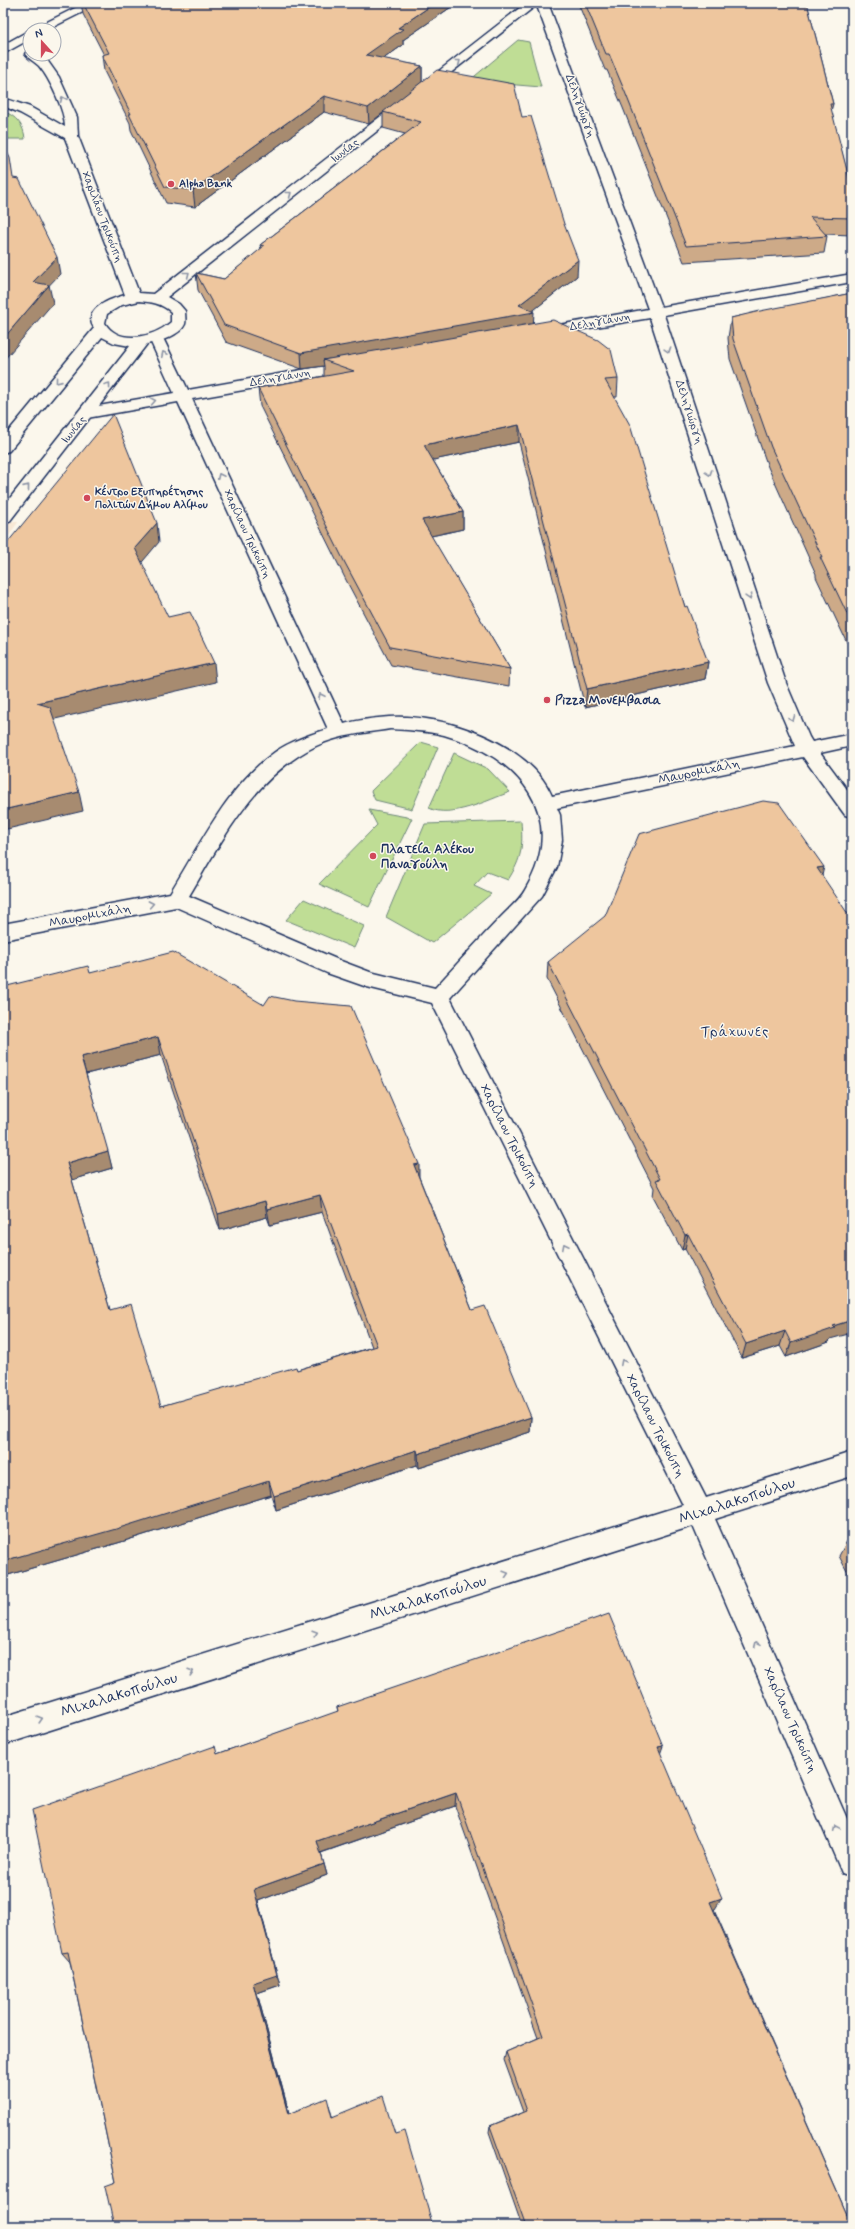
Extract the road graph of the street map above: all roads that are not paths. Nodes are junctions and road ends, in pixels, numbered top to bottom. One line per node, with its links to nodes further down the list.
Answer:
1 (95, 3): 4 (street)
2 (532, 3): 14 (street, Ιωνίας, one-way to 2)
3 (542, 3): 15 (street, Δεληγιώργη)
4 (54, 22)
5 (22, 38): 6 (street)
6 (14, 43): 7 (street, Χαριλάου Τρικούπη); 8 (street)
7 (22, 48)
8 (3, 50)
9 (43, 62): 11 (street, Χαριλάου Τρικούπη, one-way to 9)
10 (3, 102): 11 (street)
11 (71, 136): 13 (street, Χαριλάου Τρικούπη)
12 (852, 278): 15 (street, Δεληγιάννη)
13 (133, 297): 14 (street); 16 (street)
14 (156, 298): 18 (street)
15 (656, 312): 17 (street, Δεληγιάννη); 26 (street, Δεληγιώργη, one-way to 26)
16 (101, 329): 18 (street); 22 (street, one-way to 22)
17 (530, 335)
18 (149, 339): 20 (street, Χαρίλαου Τρικούπη, one-way to 18); 21 (street, Ιωνίας, one-way to 18)
19 (365, 364): 20 (street, Δεληγιάννη)
20 (184, 395): 21 (street, Δεληγιάννη, one-way to 20); 24 (street, Χαρίλαου Τρικούπη, one-way to 20)
21 (87, 413): 23 (street, Ιωνίας, one-way to 21)
22 (3, 448)
23 (3, 518)
24 (338, 731): 27 (street); 29 (street)
25 (852, 740): 26 (street, Μαυρομιχάλη)
26 (808, 750): 27 (street, Μαυρομιχάλη); 28 (street, Δεληγιώργη)
27 (546, 804): 31 (street)
28 (852, 810)
29 (178, 899): 30 (street, Μαυρομιχάλη, one-way to 29); 31 (street)
30 (3, 932)
31 (439, 997): 33 (street, Χαρίλαου Τρικούπη, one-way to 31)
32 (852, 1464): 33 (street, Μιχαλακοπούλου)
33 (700, 1513): 34 (street, Μιχαλακοπούλου, one-way to 33); 35 (street, Χαρίλαου Τρικούπη, one-way to 33)
34 (3, 1731)
35 (852, 1863)

